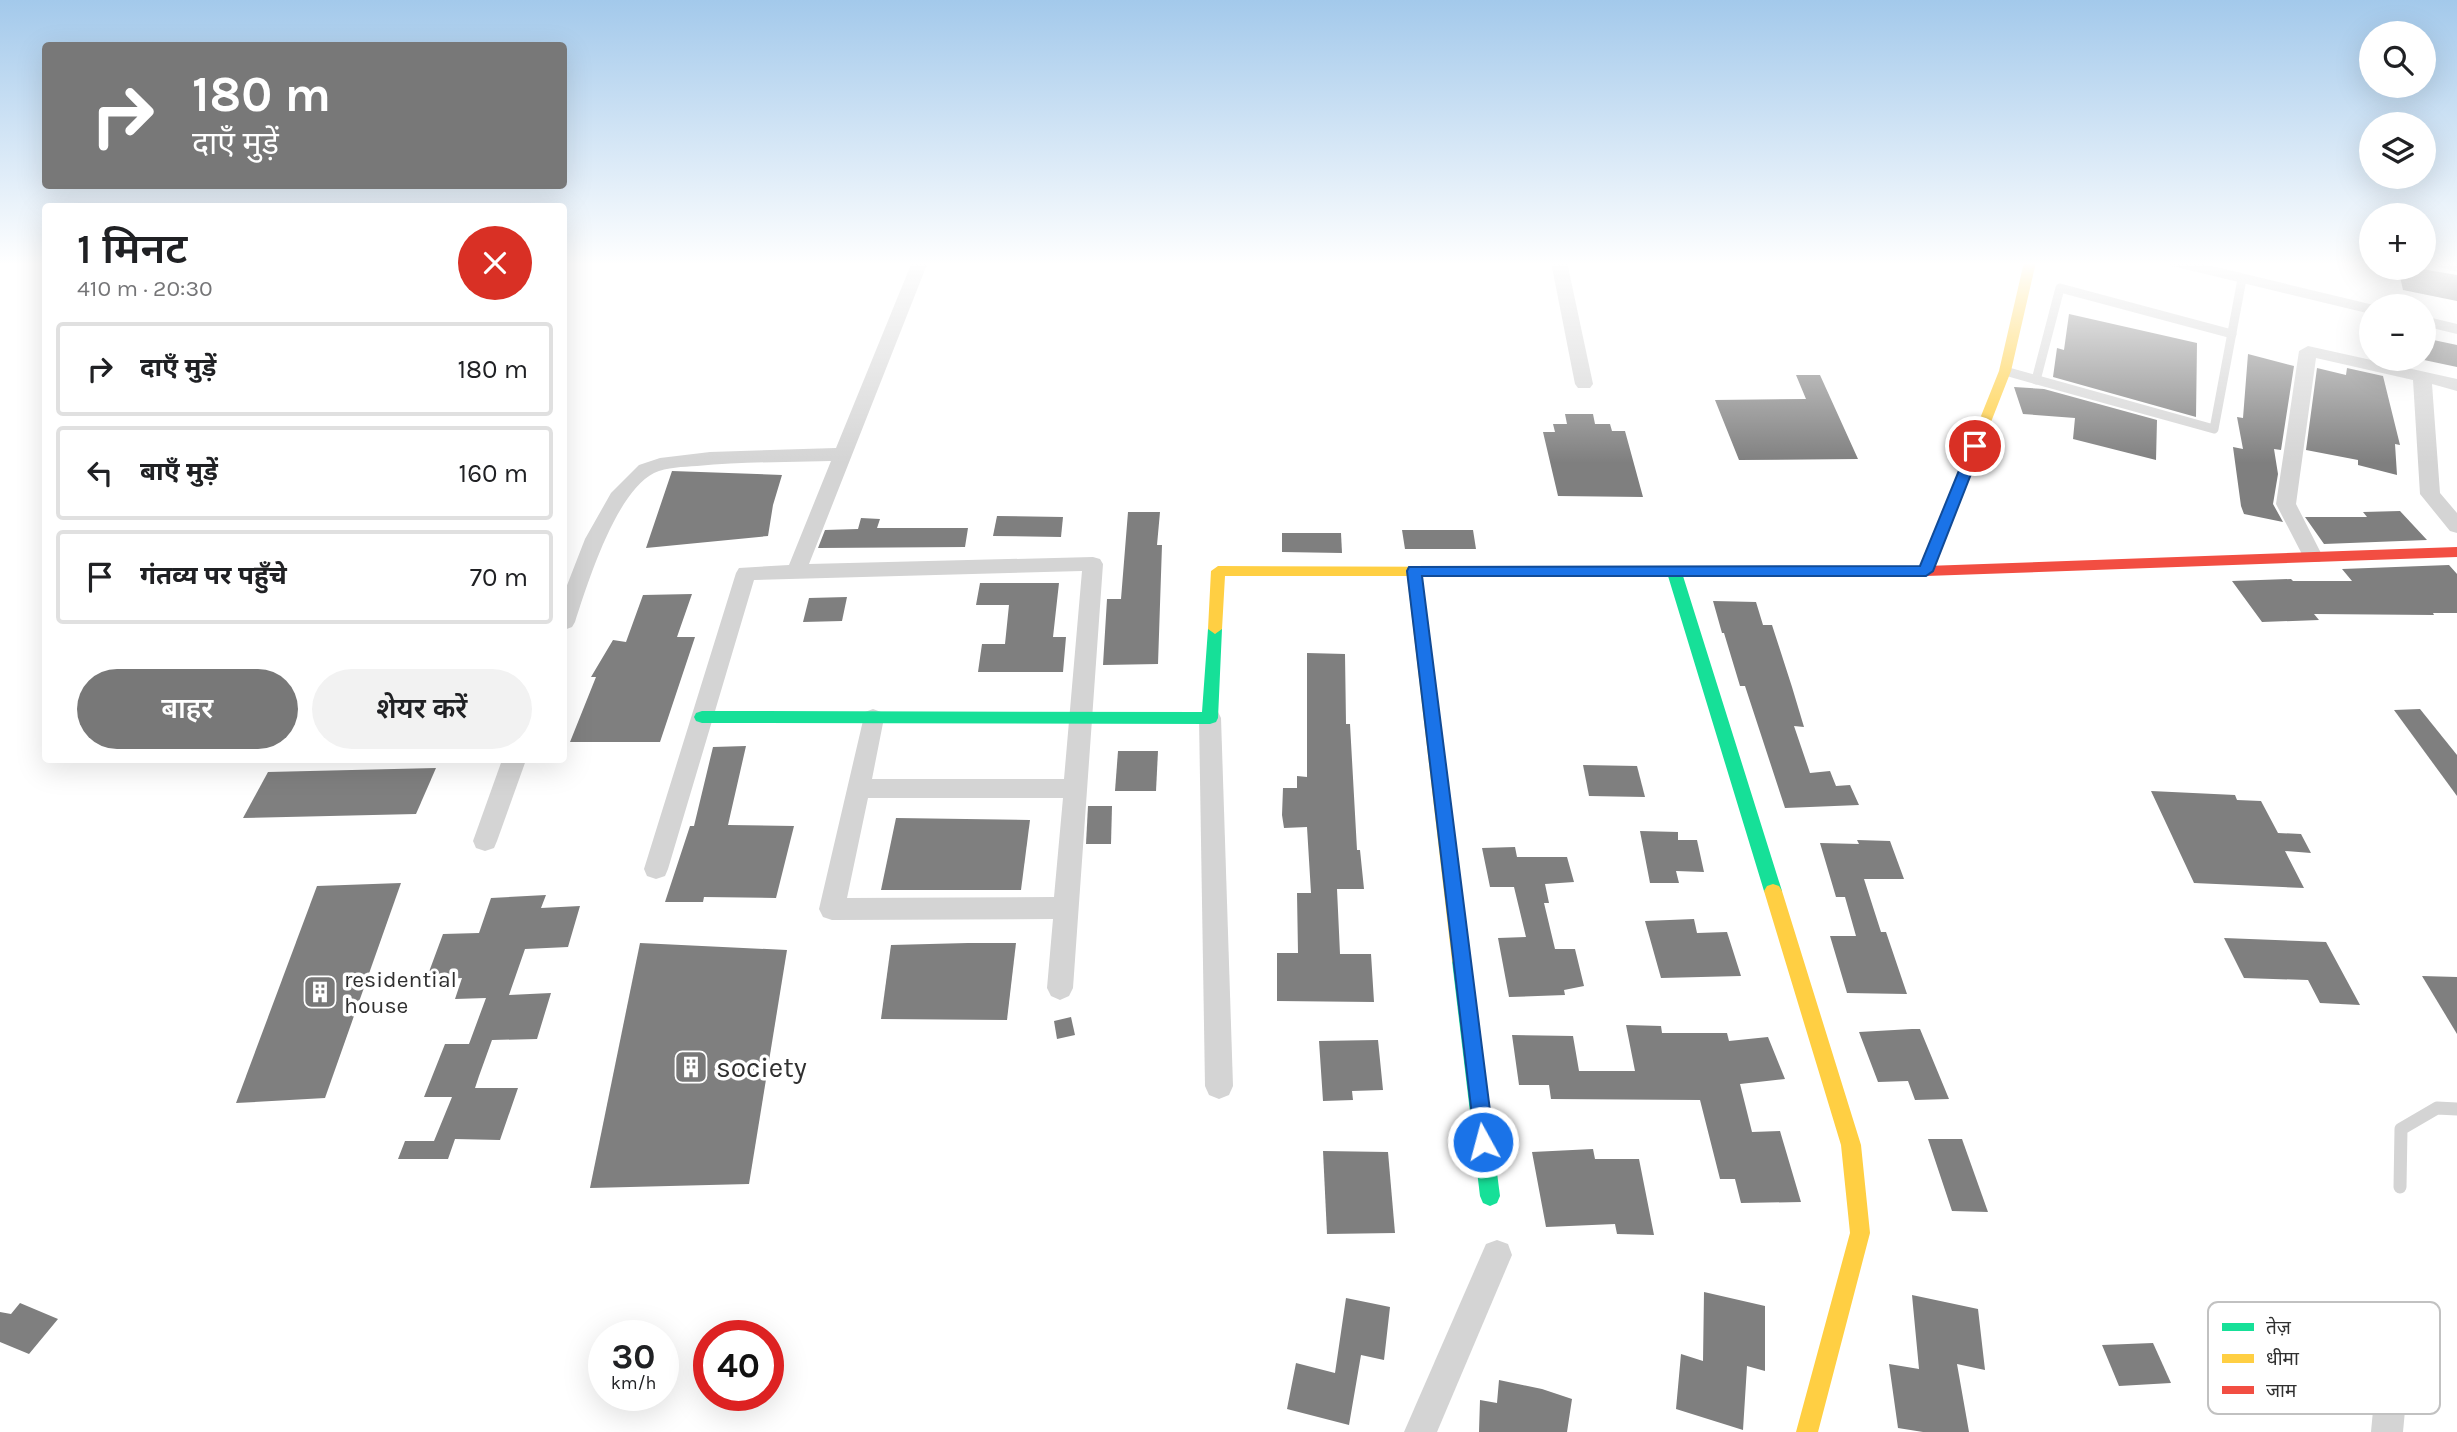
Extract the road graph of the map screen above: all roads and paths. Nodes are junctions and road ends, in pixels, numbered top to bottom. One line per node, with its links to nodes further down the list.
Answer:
1 (893, 329): 13 (street)
2 (1573, 329): 11 (street)
3 (2015, 329): 8 (street)
4 (2049, 329): 10 (lane)
5 (2213, 329): 7 (lane)
6 (2233, 329): 7 (lane)
7 (2232, 334): 10 (lane)
8 (2005, 371): 10 (lane); 19 (street)
9 (2422, 376): 12 (street); 14 (street); 16 (street)
10 (2036, 380)
11 (1584, 384)
12 (2457, 385)
13 (843, 454): 20 (street); 21 (street)
14 (2457, 526)
15 (2457, 552): 16 (street)
16 (2313, 557): 19 (street)
17 (1414, 571): 18 (street); 25 (street); 36 (street)
18 (1674, 571): 19 (street); 40 (street)
19 (1926, 571)
20 (796, 572): 22 (street); 24 (street)
21 (567, 614)
22 (702, 717): 23 (street); 30 (street)
23 (873, 718): 24 (street); 28 (street)
24 (1080, 718): 25 (street); 27 (street)
25 (1210, 718): 33 (street)
26 (513, 763): 29 (street)
27 (1075, 788): 28 (street); 31 (street)
28 (858, 789): 31 (street)
29 (485, 841)
30 (656, 869)
31 (1066, 908): 32 (street)
32 (1060, 988)
33 (1219, 1086)
34 (2457, 1109): 35 (lane)
35 (2400, 1187)
36 (1490, 1196)
37 (1497, 1255): 39 (street)
38 (2389, 1414): 41 (street)
39 (1420, 1432)
40 (1807, 1432)
41 (2387, 1432)

